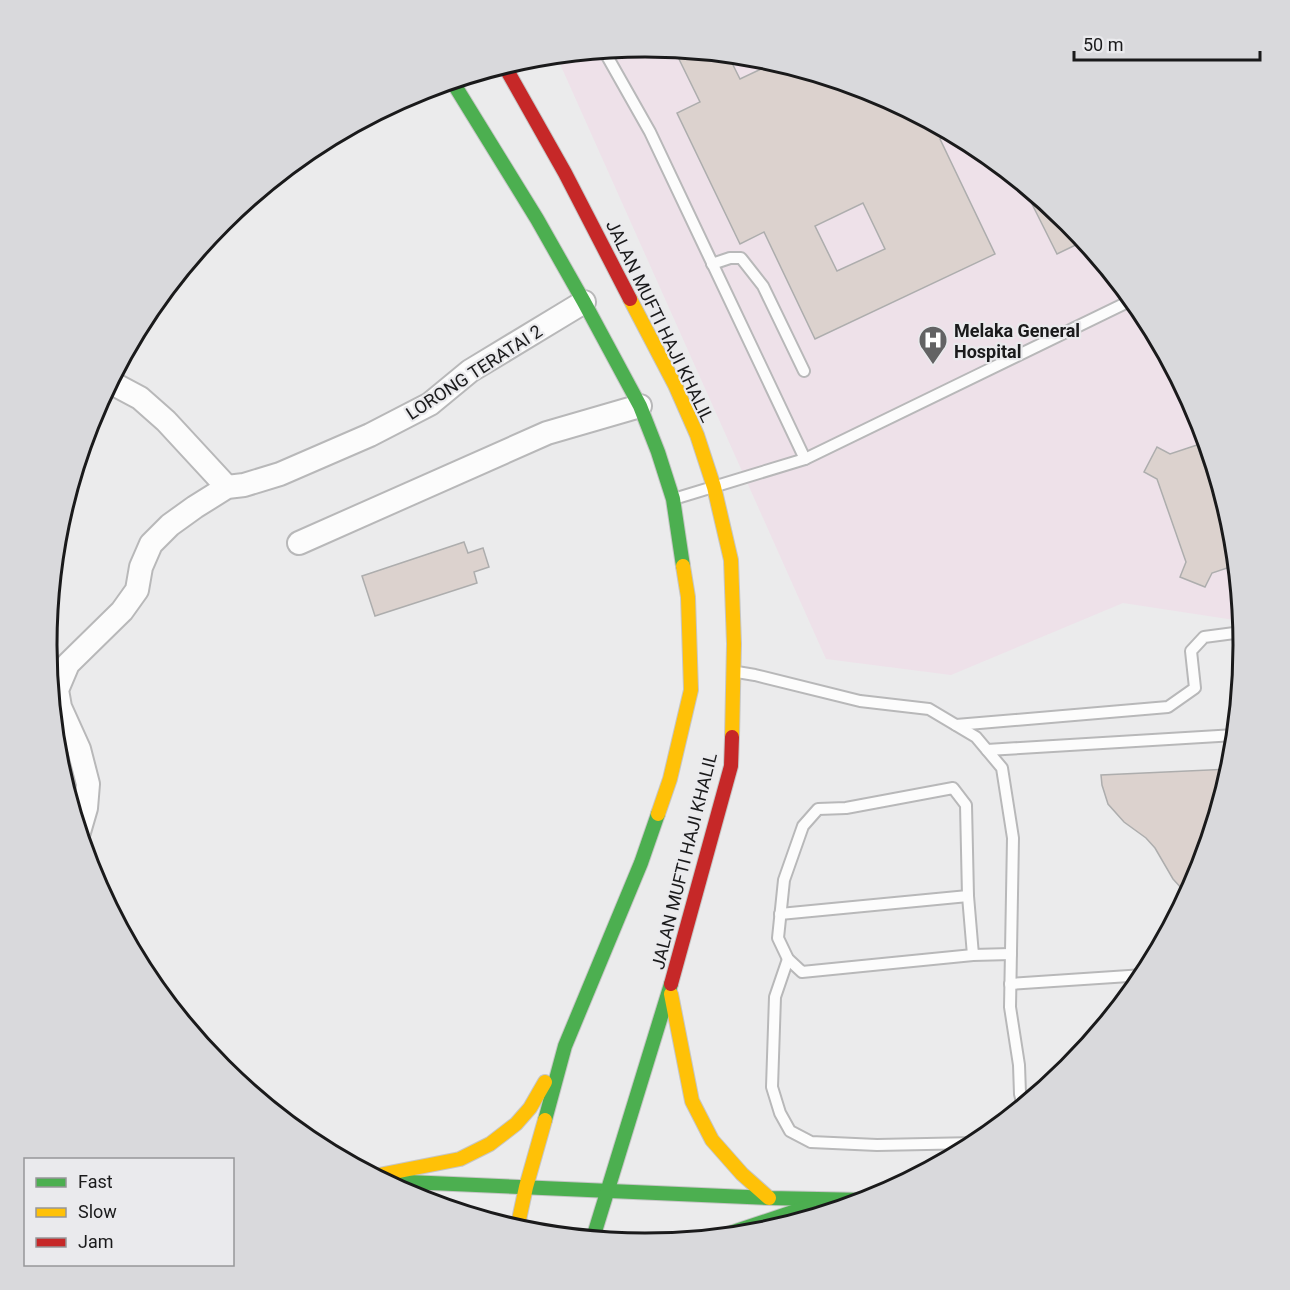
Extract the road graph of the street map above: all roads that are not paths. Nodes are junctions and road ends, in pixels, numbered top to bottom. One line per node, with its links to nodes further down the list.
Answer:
1 (608, 58): 4 (lane)
2 (509, 73): 12 (main road, JALAN MUFTI HAJI KHALIL)
3 (456, 88): 5 (main road, JALAN MUFTI HAJI KHALIL)
4 (712, 264): 7 (lane); 10 (lane)
5 (584, 302): 9 (main road, JALAN MUFTI HAJI KHALIL); 11 (street, LORONG TERATAI 2)
6 (1124, 304): 10 (lane)
7 (804, 371)
8 (118, 386): 11 (street)
9 (640, 406): 13 (main road, JALAN MUFTI HAJI KHALIL); 14 (street)
10 (805, 459): 12 (lane)
11 (227, 487): 17 (street)
12 (714, 487): 13 (lane); 16 (main road, JALAN MUFTI HAJI KHALIL)
13 (673, 500): 31 (main road, JALAN MUFTI HAJI KHALIL)
14 (299, 543)
15 (1233, 633): 19 (lane)
16 (734, 672): 19 (lane); 30 (main road, JALAN MUFTI HAJI KHALIL)
17 (58, 687)
18 (61, 708): 22 (street)
19 (956, 725): 21 (lane)
20 (1226, 736): 21 (lane)
21 (987, 750): 25 (lane)
22 (83, 818)
23 (968, 896): 24 (lane); 24 (lane); 26 (lane)
24 (780, 914): 27 (lane)
25 (1011, 954): 26 (lane); 29 (lane)
26 (973, 955): 27 (lane)
27 (788, 959): 33 (lane)
28 (1131, 976): 29 (lane)
29 (1010, 984): 32 (lane)
30 (670, 989): 37 (main road, JALAN MUFTI HAJI KHALIL); 38 (main road)
31 (565, 1046): 34 (main road); 36 (main road, JALAN MUFTI HAJI KHALIL)
32 (1021, 1097)
33 (956, 1143)
34 (388, 1173)
35 (407, 1182): 36 (main road)
36 (526, 1187): 37 (main road); 42 (main road, JALAN MUFTI HAJI KHALIL)
37 (608, 1190): 38 (main road); 43 (main road, JALAN MUFTI HAJI KHALIL)
38 (770, 1198): 39 (main road)
39 (828, 1201): 40 (main road); 41 (main road)
40 (837, 1201)
41 (777, 1218)
42 (519, 1219)
43 (594, 1231)

